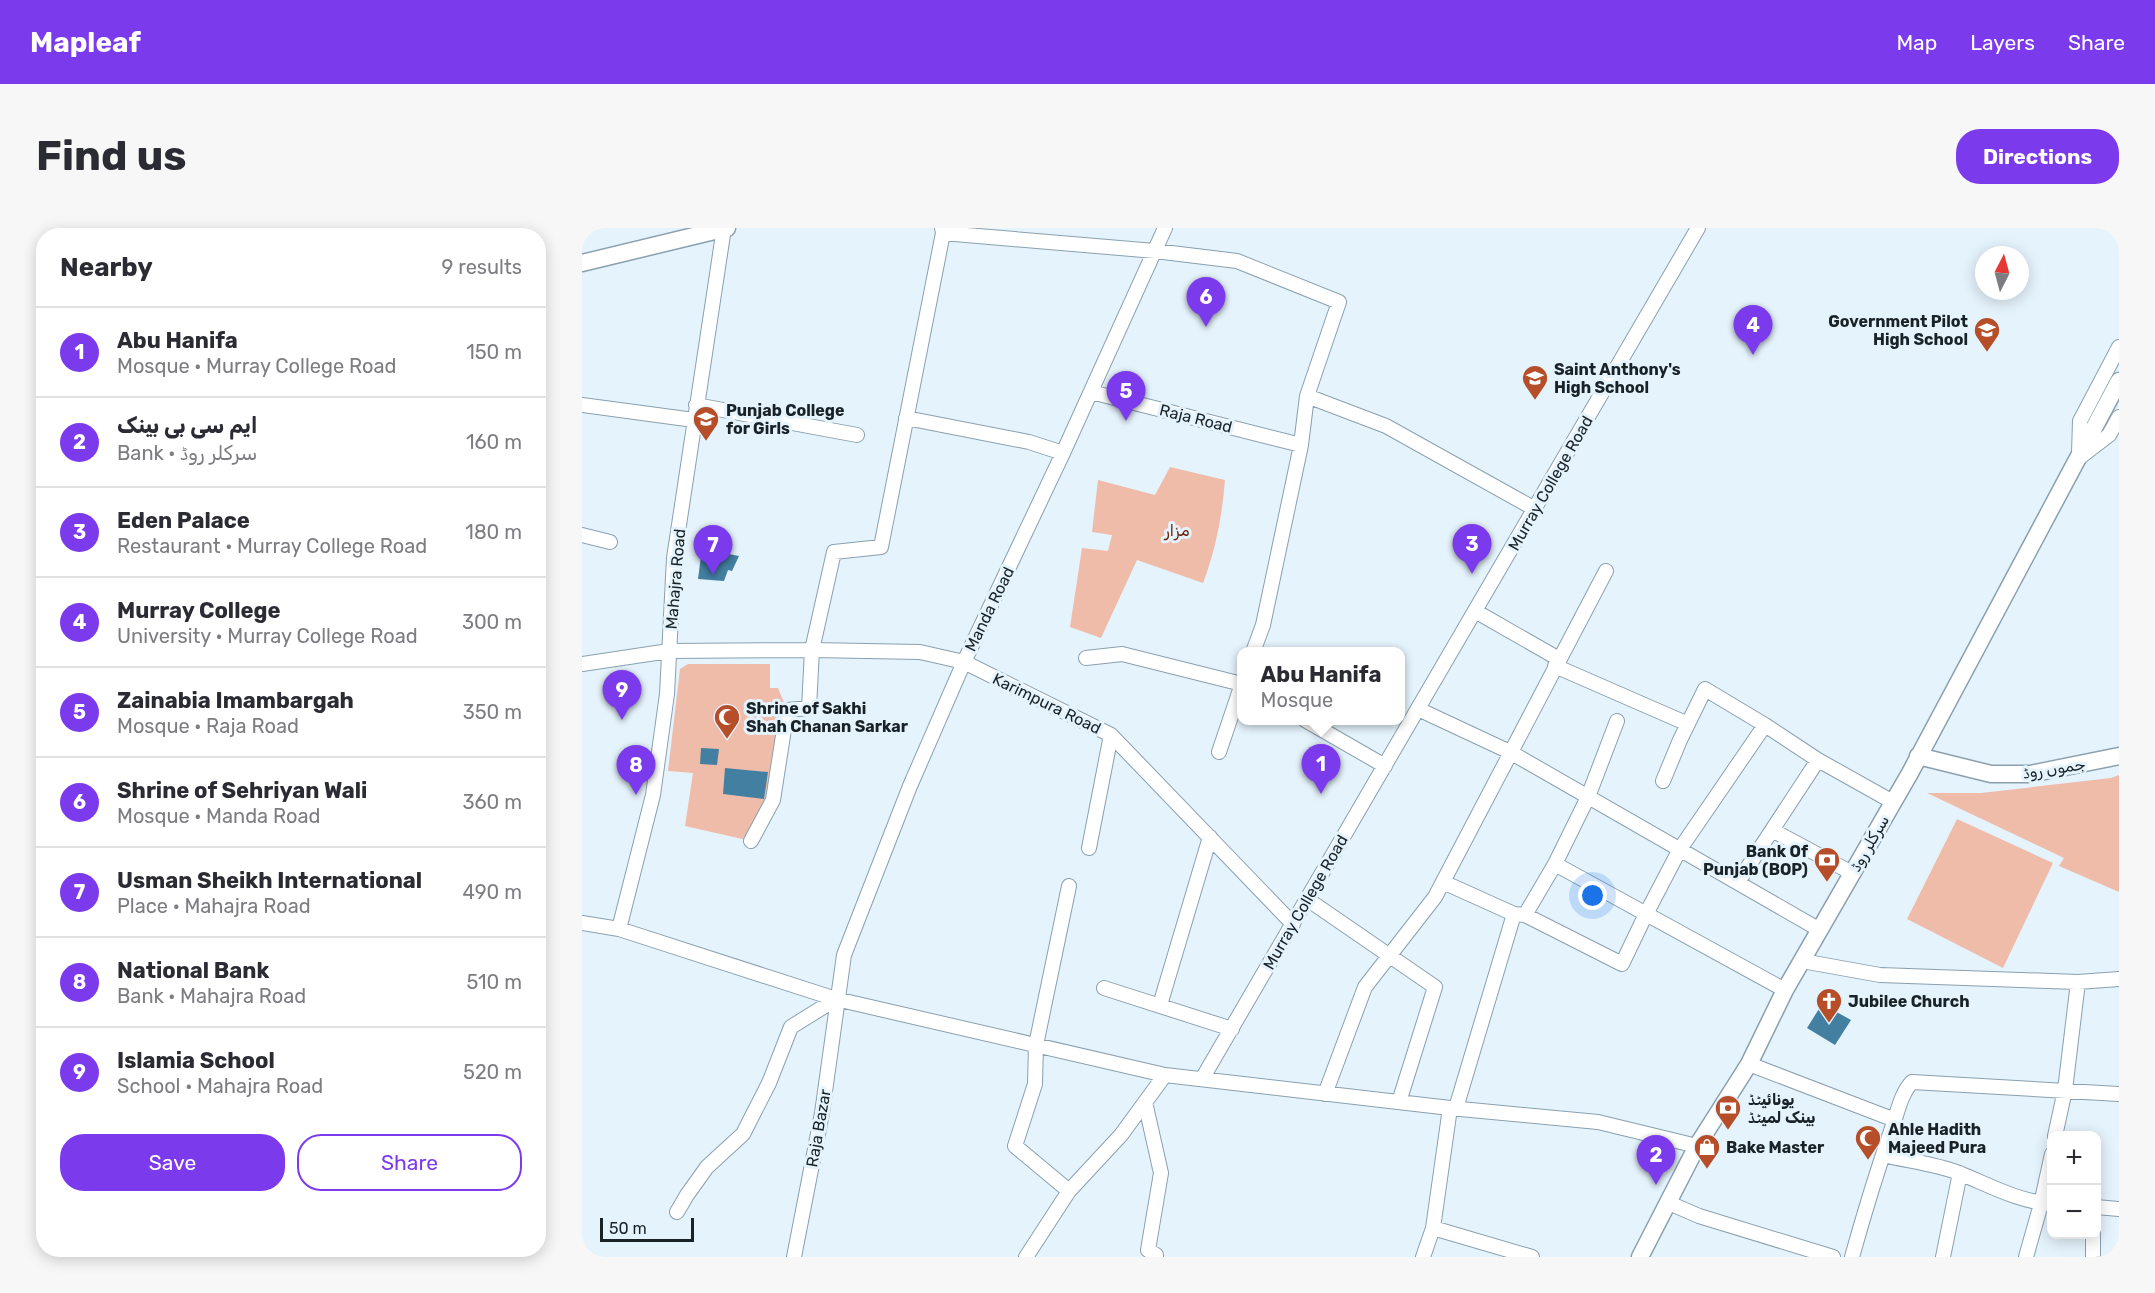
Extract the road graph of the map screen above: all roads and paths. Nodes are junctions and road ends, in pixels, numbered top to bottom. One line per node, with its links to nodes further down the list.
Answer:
1 (700, 228): 7 (main road)
2 (725, 228): 8 (main road); 14 (street, Mahajra Road)
3 (1165, 228): 6 (street, Manda Road)
4 (1698, 228): 22 (street, Murray College Road)
5 (942, 230): 6 (street); 16 (street)
6 (1155, 251): 11 (street, Manda Road); 12 (street)
7 (582, 255)
8 (582, 263)
9 (2119, 347): 21 (street)
10 (2119, 381): 21 (main road, سرکلر روڈ)
11 (1091, 392): 19 (street, Raja Road); 20 (street, Manda Road)
12 (1307, 396): 19 (street); 22 (street)
13 (582, 405): 17 (street)
14 (696, 405): 17 (street, Mahajra Road); 18 (street)
15 (2119, 417): 21 (street)
16 (906, 418): 20 (street); 28 (street)
17 (694, 420): 29 (street, Mahajra Road)
18 (857, 435)
19 (1302, 445): 27 (street)
20 (1063, 453): 31 (street, Manda Road)
21 (2079, 458): 44 (main road, سرکلر روڈ)
22 (1535, 509): 26 (street, Murray College Road)
23 (582, 535): 24 (street)
24 (610, 542)
25 (1606, 571): 32 (street)
26 (1475, 611): 32 (street); 36 (street, Murray College Road)
27 (1255, 647)
28 (812, 650): 29 (street, Karimpura Road); 31 (street, Karimpura Road); 53 (street)
29 (669, 651): 33 (street, Karimpura Road); 66 (street, Mahajra Road)
30 (1086, 658): 34 (street)
31 (964, 662): 41 (street, Karimpura Road); 74 (street, Manda Road)
32 (1557, 662): 38 (street); 43 (street)
33 (582, 664)
34 (1237, 683)
35 (1237, 699): 42 (street)
36 (1418, 709): 43 (street); 47 (street, Murray College Road)
37 (1617, 721): 49 (street)
38 (1688, 724): 40 (street); 48 (street)
39 (1314, 725): 47 (street)
40 (1765, 725): 46 (street); 55 (street)
41 (1111, 735): 52 (street, Karimpura Road); 54 (street)
42 (1219, 752)
43 (1510, 752): 49 (street); 58 (street)
44 (1918, 756): 45 (main road, جموں روڈ); 50 (main road, سرکلر روڈ)
45 (2119, 756)
46 (1818, 760): 50 (street); 51 (street)
47 (1385, 766): 61 (street, Murray College Road)
48 (1663, 781)
49 (1588, 797): 55 (street); 56 (street)
50 (1893, 802): 57 (main road, سرکلر روڈ)
51 (1772, 830): 57 (street); 59 (street)
52 (1210, 837): 65 (street, Karimpura Road); 75 (street)
53 (751, 841)
54 (1089, 848)
55 (1680, 849): 59 (street); 63 (street)
56 (1555, 864): 62 (street); 63 (street)
57 (1852, 873): 67 (main road, سرکلر روڈ)
58 (1443, 882): 62 (street); 68 (street)
59 (1738, 882): 67 (street)
60 (1069, 886): 77 (street)
61 (1307, 899): 65 (street, Murray College Road); 68 (street)
62 (1520, 914): 63 (street); 86 (street)
63 (1646, 914): 73 (street)
64 (582, 923): 66 (street)
65 (1293, 924): 76 (street, Murray College Road)
66 (620, 929): 74 (street)
67 (1820, 930): 69 (main road, سرکلر روڈ)
68 (1389, 957): 82 (street); 85 (street)
69 (1802, 961): 71 (street); 73 (main road, سرکلر روڈ)
70 (2119, 979): 71 (street)
71 (2078, 982): 81 (street)
72 (1104, 988): 75 (street)
73 (1785, 990): 78 (main road, سرکلر روڈ)
74 (836, 999): 77 (street); 98 (street); 101 (street, Raja Bazar)
75 (1160, 1005): 76 (street)
76 (1232, 1029): 80 (street, Murray College Road)
77 (1036, 1045): 79 (street); 93 (street)
78 (1749, 1064): 87 (street); 89 (main road, سرکلر روڈ)
79 (1165, 1075): 80 (street); 84 (street)
80 (1202, 1079): 82 (street)
81 (2065, 1090): 83 (street); 87 (street); 88 (street)
82 (1325, 1094): 85 (street)
83 (2119, 1094)
84 (1145, 1102): 93 (street); 103 (street)
85 (1399, 1102): 86 (street)
86 (1453, 1108): 89 (street); 99 (street)
87 (1895, 1120): 90 (street)
88 (2056, 1131)
89 (1697, 1146): 94 (main road, سرکلر روڈ)
90 (1883, 1155): 91 (street); 108 (street)
91 (1960, 1173): 95 (street); 109 (street)
92 (2048, 1185): 95 (street)
93 (1069, 1191): 102 (street)
94 (1669, 1203): 106 (main road, سرکلر روڈ); 107 (street)
95 (2046, 1204): 110 (street)
96 (2101, 1207): 97 (street)
97 (2119, 1209)
98 (677, 1212)
99 (1433, 1228): 104 (street); 105 (street)
100 (2093, 1239): 111 (street)
101 (794, 1257)
102 (1026, 1257)
103 (1156, 1257)
104 (1423, 1257)
105 (1532, 1257)
106 (1640, 1257)
107 (1833, 1257)
108 (1852, 1257)
109 (1943, 1257)
110 (2026, 1257)
111 (2093, 1257)

